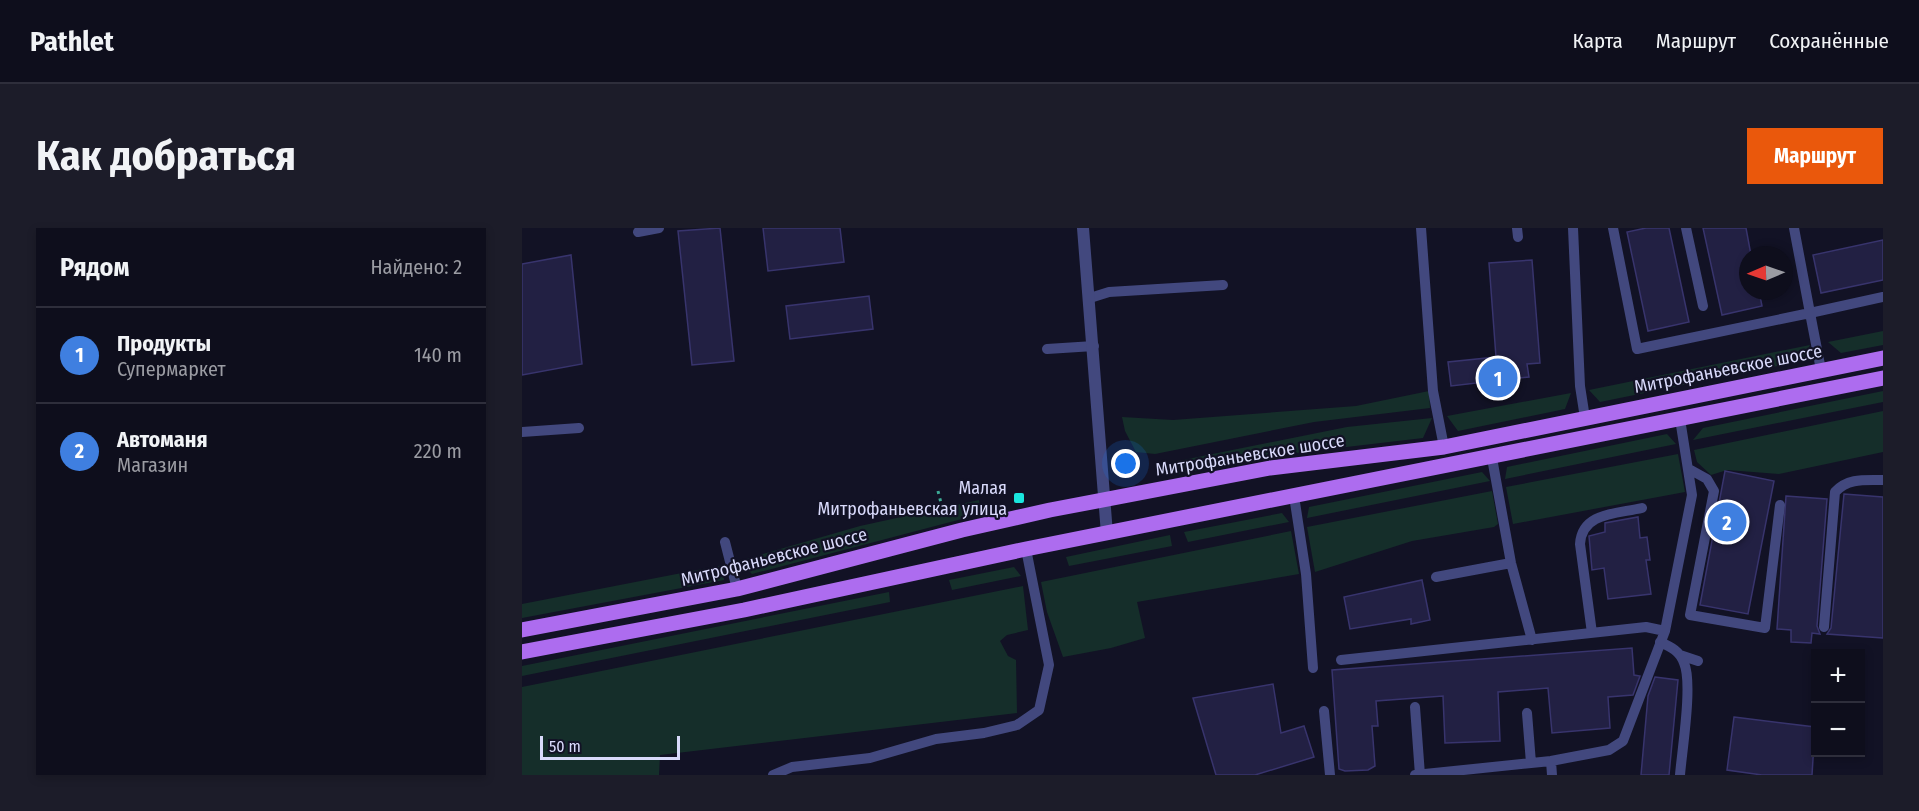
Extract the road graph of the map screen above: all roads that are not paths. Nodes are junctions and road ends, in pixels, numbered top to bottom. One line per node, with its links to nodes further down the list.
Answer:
1 (659, 228): 8 (lane)
2 (1083, 228): 11 (street)
3 (1421, 228): 23 (lane)
4 (1573, 228): 19 (lane)
5 (1613, 228): 13 (lane)
6 (1686, 228): 12 (lane)
7 (1794, 228): 13 (lane)
8 (638, 232)
9 (1223, 285): 11 (lane)
10 (1883, 297): 13 (lane)
11 (1090, 298): 14 (street)
12 (1703, 306)
13 (1810, 313): 17 (lane)
14 (1094, 346): 15 (lane); 28 (street)
15 (1047, 349)
16 (1883, 358): 17 (main road, Митрофаньевское шоссе)
17 (1821, 370): 19 (main road, Митрофаньевское шоссе)
18 (1883, 378): 20 (main road)
19 (1585, 418): 23 (main road, Митрофаньевское шоссе)
20 (1680, 419): 24 (main road); 25 (lane)
21 (579, 428): 22 (lane)
22 (522, 432)
23 (1444, 447): 28 (main road, Митрофаньевское шоссе)
24 (1492, 458): 27 (main road); 34 (lane)
25 (1689, 469): 29 (lane); 39 (lane)
26 (1883, 480): 37 (lane)
27 (1294, 496): 31 (main road); 47 (lane)
28 (1105, 500): 31 (street); 36 (main road, Митрофаньевское шоссе)
29 (1780, 505)
30 (1642, 508): 40 (lane)
31 (1107, 534): 33 (main road)
32 (725, 542): 36 (lane)
33 (1026, 549): 43 (main road); 54 (lane)
34 (1511, 563): 35 (lane); 41 (lane)
35 (1436, 577)
36 (737, 589): 38 (main road, Митрофаньевское шоссе)
37 (1824, 627)
38 (522, 630)
39 (1665, 630): 40 (lane); 42 (lane)
40 (1592, 633): 41 (lane)
41 (1532, 639): 45 (lane)
42 (1660, 642): 44 (lane); 51 (lane)
43 (522, 652)
44 (1680, 655): 46 (lane); 59 (lane)
45 (1341, 660)
46 (1698, 662)
47 (1313, 668)
48 (1415, 707): 57 (lane)
49 (1324, 711): 55 (lane)
50 (1527, 713): 52 (lane)
51 (1551, 761): 52 (lane); 58 (lane)
52 (1531, 763): 53 (lane)
53 (1446, 774): 57 (lane)
54 (773, 775)
55 (1330, 775)
56 (1415, 775): 57 (lane)
57 (1420, 775)
58 (1552, 775)
59 (1680, 775)

